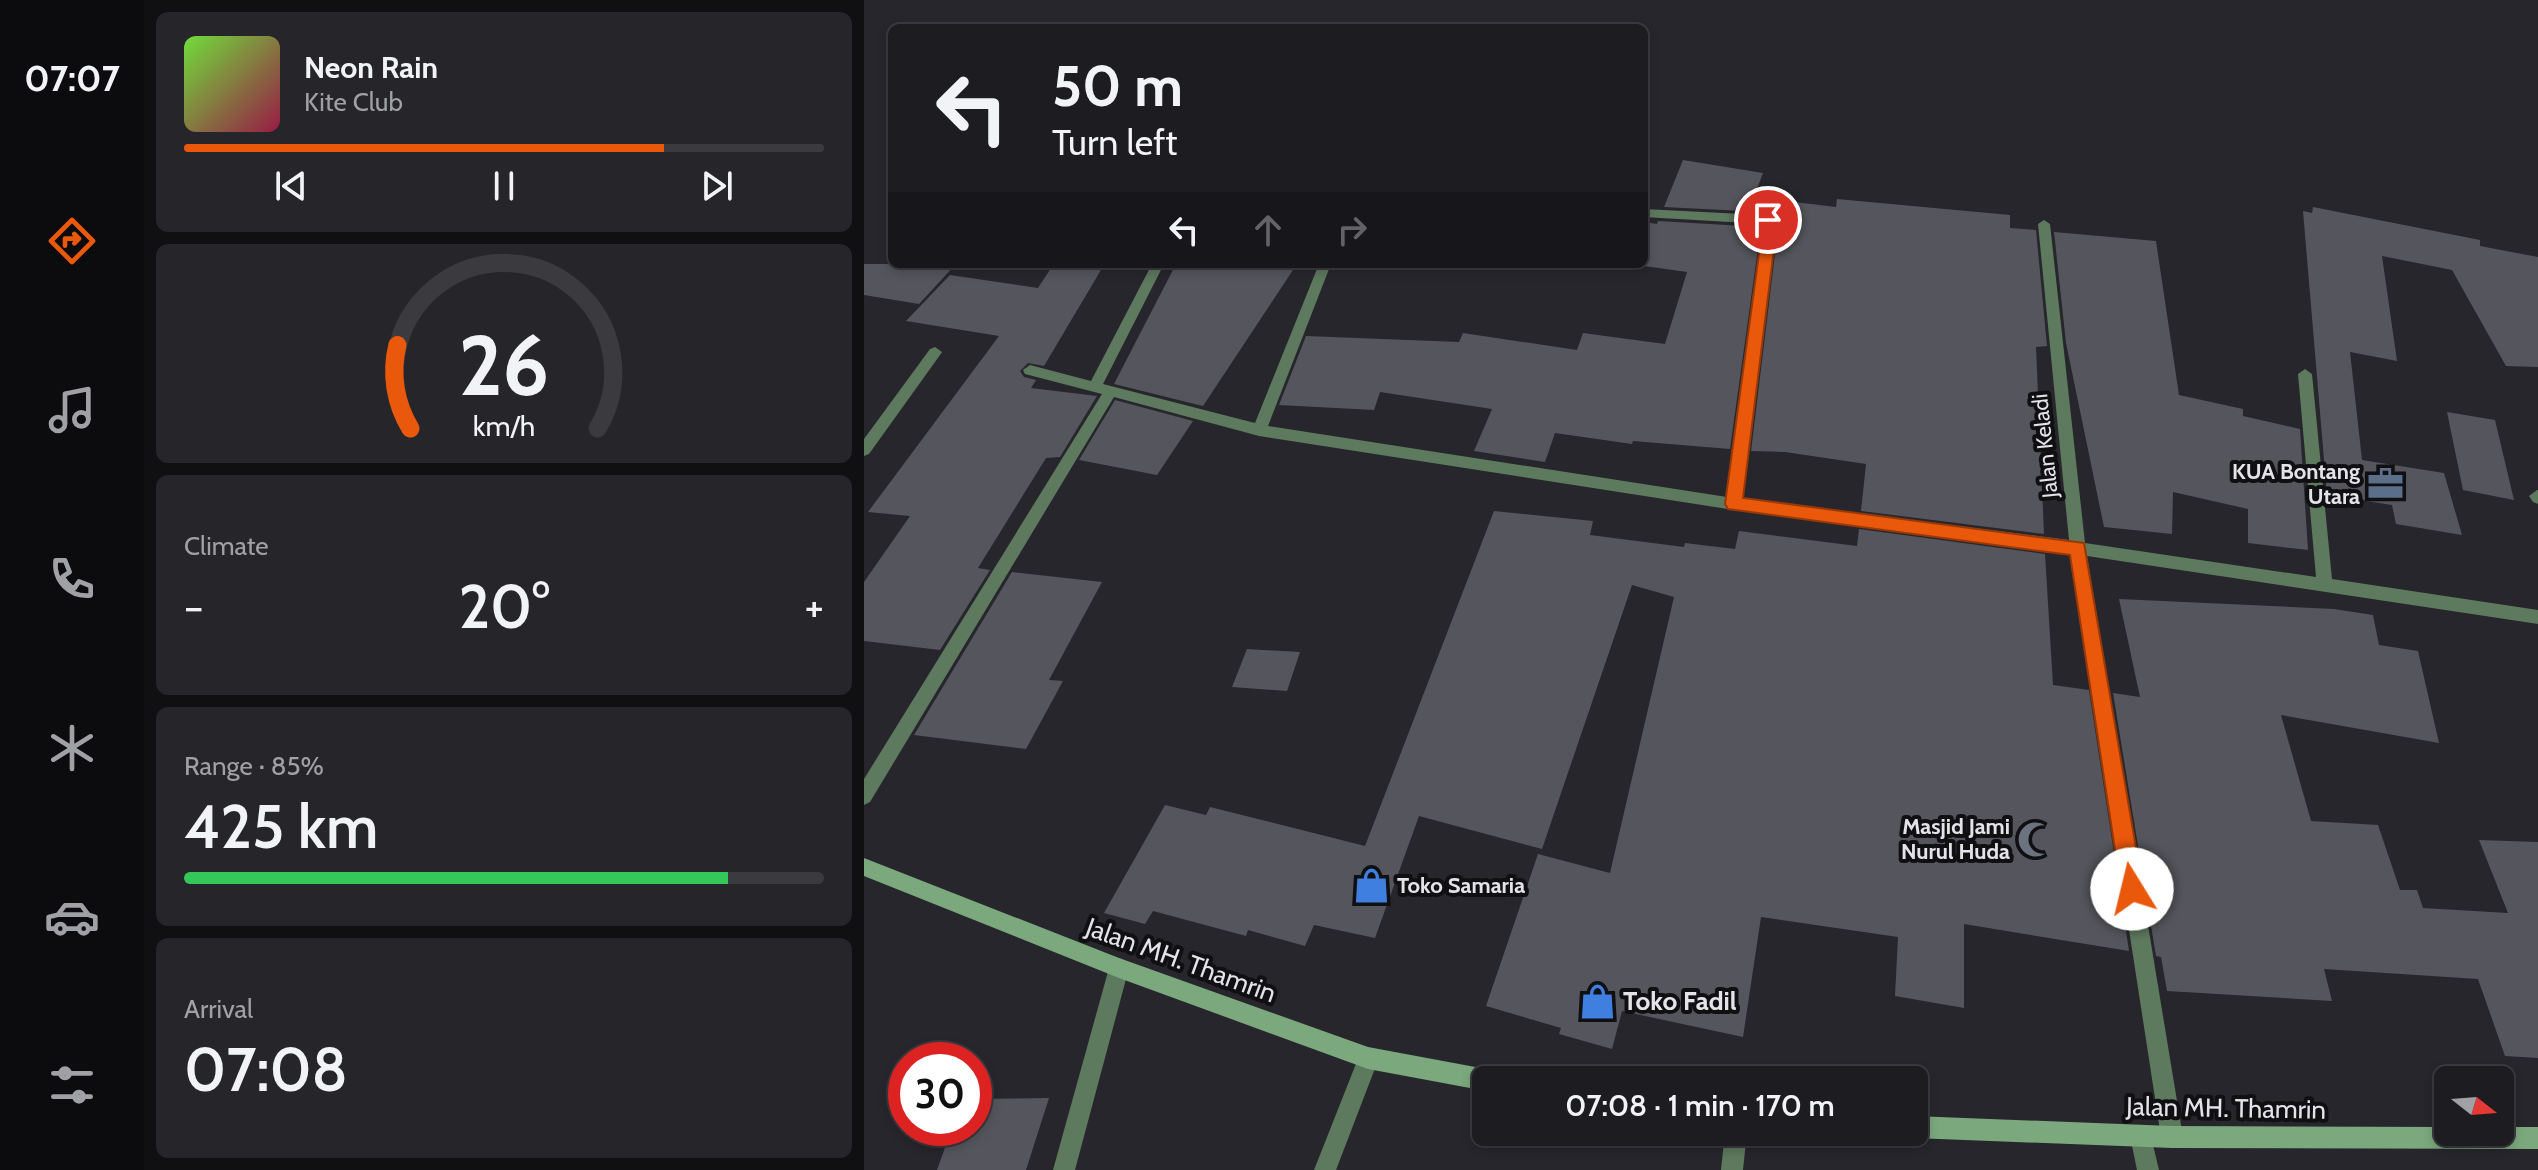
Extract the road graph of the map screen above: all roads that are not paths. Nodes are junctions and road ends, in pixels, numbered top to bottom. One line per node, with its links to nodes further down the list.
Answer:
1 (1648, 213): 11 (street)
2 (2044, 224): 12 (street, Jalan Keladi)
3 (1156, 268): 8 (street)
4 (1323, 268): 9 (street)
5 (935, 352): 10 (street)
6 (1030, 370): 8 (street)
7 (2305, 374): 13 (street)
8 (1102, 390): 9 (street); 15 (street)
9 (1259, 430): 11 (street)
10 (864, 450)
11 (1734, 504): 12 (street)
12 (2078, 548): 13 (street); 22 (street, Jalan Keladi)
13 (2325, 585): 14 (street)
14 (2538, 617)
15 (864, 796)
16 (864, 867): 17 (street, Jalan MH. Thamrin)
17 (1119, 968): 18 (street, Jalan MH. Thamrin); 25 (street)
18 (1368, 1058): 19 (street, Jalan MH. Thamrin); 26 (street)
19 (1472, 1077)
20 (1928, 1128): 21 (street, Jalan MH. Thamrin)
21 (2141, 1136): 22 (street, Jalan MH. Thamrin); 28 (street)
22 (2172, 1137): 23 (street, Jalan MH. Thamrin)
23 (2538, 1138)
24 (1735, 1146): 27 (street)
25 (1064, 1170)
26 (1325, 1170)
27 (1732, 1170)
28 (2148, 1170)

